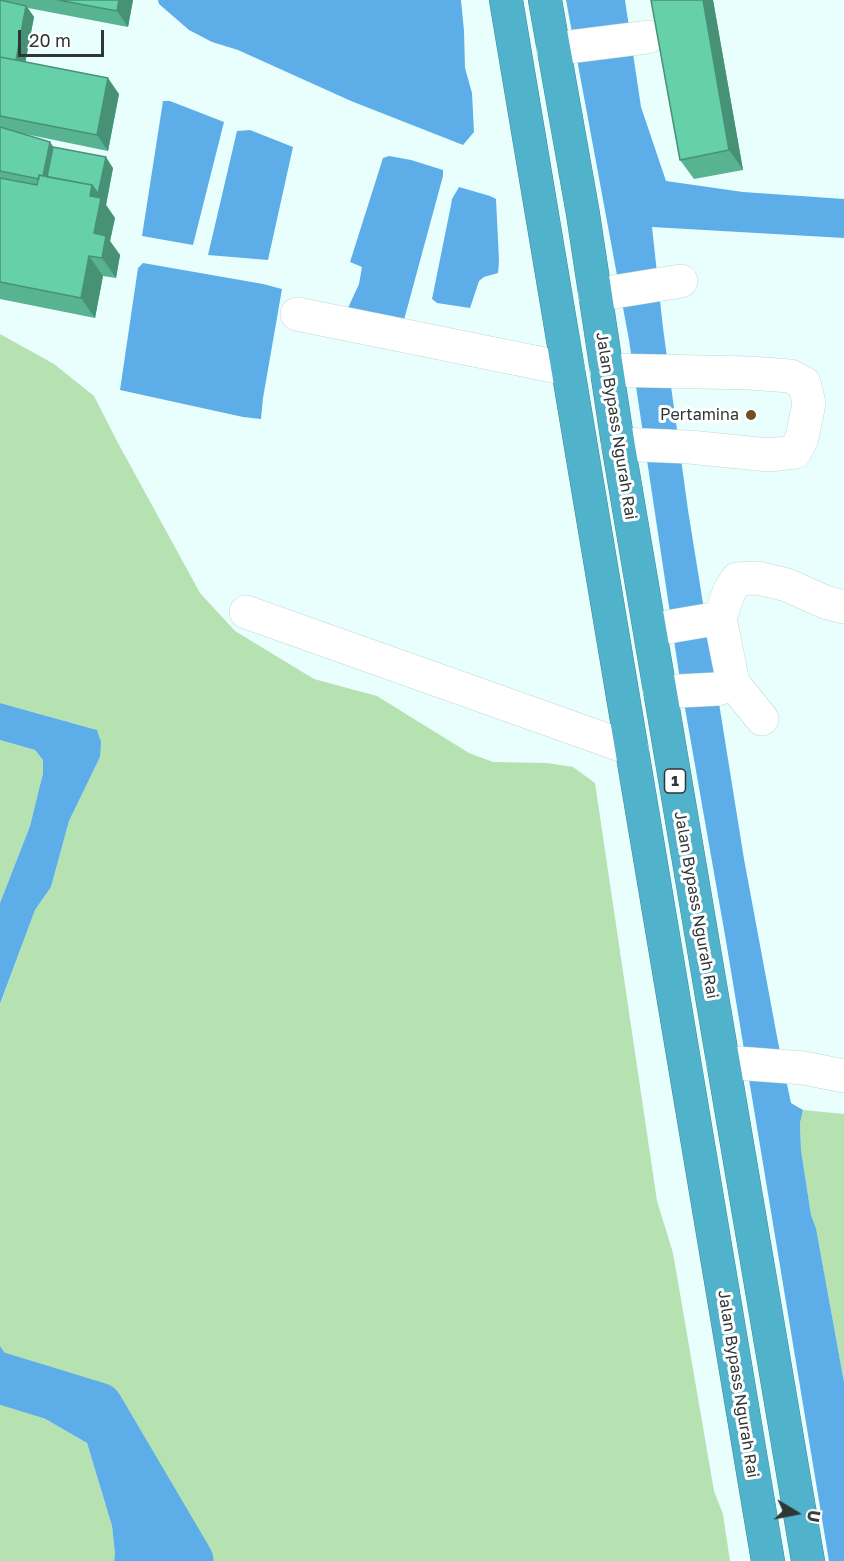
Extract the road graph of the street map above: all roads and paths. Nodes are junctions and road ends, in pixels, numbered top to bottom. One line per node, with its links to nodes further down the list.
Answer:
1 (506, 0): 8 (highway, Jalan Bypass Ngurah Rai)
2 (545, 0): 4 (highway, Jalan Bypass Ngurah Rai / 1)
3 (642, 38): 4 (street)
4 (560, 48): 6 (highway, Jalan Bypass Ngurah Rai / 1)
5 (670, 283): 6 (street)
6 (602, 294): 9 (highway, Jalan Bypass Ngurah Rai / 1)
7 (297, 314): 8 (street)
8 (568, 369): 18 (highway, Jalan Bypass Ngurah Rai)
9 (618, 370): 10 (highway, Jalan Bypass Ngurah Rai / 1); 10 (street)
10 (627, 444): 14 (highway, Jalan Bypass Ngurah Rai / 1)
11 (844, 607): 13 (street)
12 (246, 612): 18 (street)
13 (714, 619): 14 (street); 15 (street)
14 (659, 628): 16 (highway, Jalan Bypass Ngurah Rai / 1)
15 (725, 686): 16 (street); 17 (street)
16 (667, 691): 19 (highway, Jalan Bypass Ngurah Rai / 1)
17 (762, 719)
18 (632, 749): 21 (highway, Jalan Bypass Ngurah Rai)
19 (735, 1063): 20 (street); 22 (highway, Jalan Bypass Ngurah Rai / 1)
20 (844, 1076)
21 (768, 1561)
22 (808, 1561)

